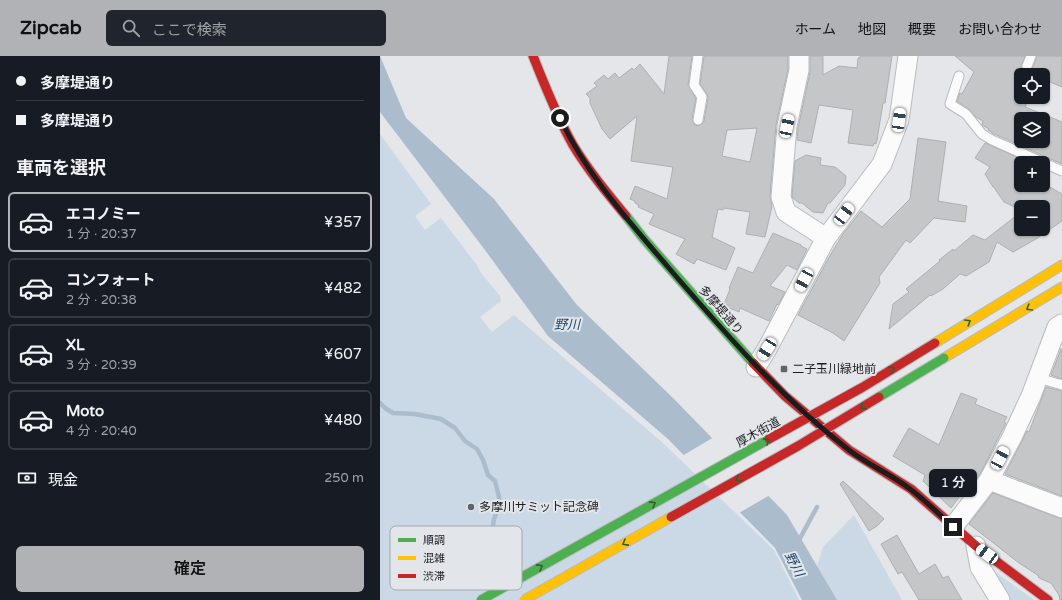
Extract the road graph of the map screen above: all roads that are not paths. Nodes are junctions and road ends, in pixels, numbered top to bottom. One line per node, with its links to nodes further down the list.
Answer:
1 (533, 56): 14 (main road, 多摩堤通り)
2 (698, 56): 8 (lane)
3 (799, 56): 10 (street)
4 (908, 56): 10 (street)
5 (1031, 56): 6 (lane)
6 (1027, 66)
7 (959, 76): 9 (lane)
8 (698, 120)
9 (1062, 171)
10 (826, 238): 14 (street)
11 (1062, 265): 21 (main road, 厚木街道, one-way to 11, bridge)
12 (1062, 287): 24 (main road, one-way to 24, bridge)
13 (1062, 324): 15 (street)
14 (756, 367): 19 (main road, 多摩堤通り)
15 (1038, 378): 16 (lane); 17 (street)
16 (1062, 385)
17 (989, 480): 18 (street); 19 (street)
18 (1062, 508)
19 (953, 527): 20 (main road, 多摩堤通り)
20 (976, 546): 25 (street); 26 (main road, 多摩堤通り)
21 (522, 577)
22 (499, 590): 23 (main road, 厚木街道, one-way to 22, bridge)
23 (481, 600)
24 (524, 600)
25 (1000, 600)
26 (1048, 600)

